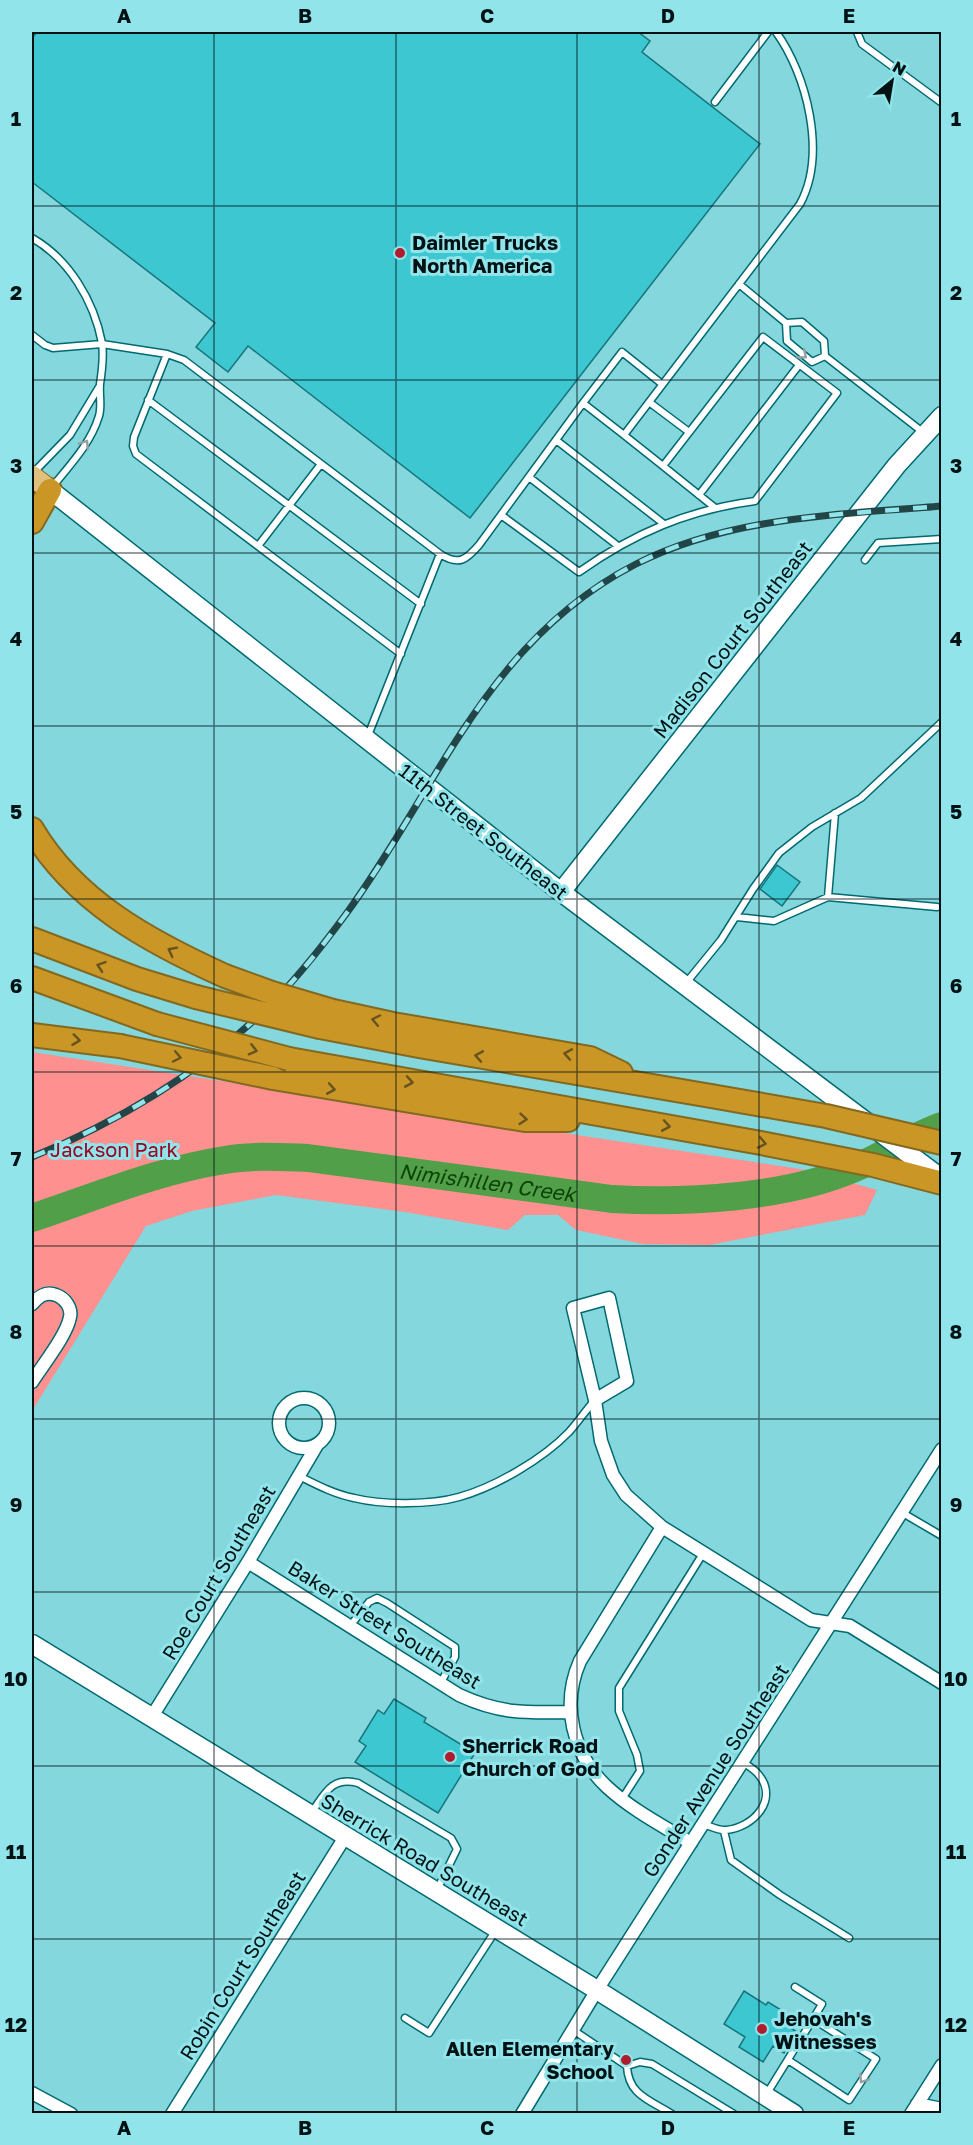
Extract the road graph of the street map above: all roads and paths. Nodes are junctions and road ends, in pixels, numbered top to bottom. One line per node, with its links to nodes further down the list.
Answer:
1 (768, 32): 4 (lane)
2 (776, 32): 7 (lane)
3 (857, 32): 5 (lane)
4 (715, 102)
5 (942, 103)
6 (32, 238): 10 (lane)
7 (739, 284): 8 (lane); 14 (lane)
8 (786, 323): 12 (lane); 12 (lane, one-way to 12)
9 (32, 335): 10 (lane)
10 (102, 344): 11 (lane); 15 (lane)
11 (166, 354): 16 (lane); 24 (lane)
12 (825, 356): 21 (lane)
13 (799, 365): 20 (lane); 29 (lane); 31 (lane)
14 (662, 384): 17 (lane); 18 (lane)
15 (100, 387): 26 (lane); 28 (lane, one-way to 15)
16 (148, 400): 30 (lane); 36 (lane)
17 (649, 402): 20 (lane); 22 (lane)
18 (583, 403): 22 (lane); 23 (lane)
19 (942, 416): 21 (street, Madison Court Southeast)
20 (689, 432): 25 (lane)
21 (925, 433): 46 (street, Madison Court Southeast)
22 (624, 435): 25 (lane)
23 (556, 440): 27 (lane); 34 (lane)
24 (321, 464): 30 (lane); 38 (lane)
25 (663, 466): 29 (lane)
26 (32, 476): 28 (main road, 11th Street Southeast)
27 (529, 477): 32 (lane); 37 (lane)
28 (50, 490): 33 (highway); 43 (street, 11th Street Southeast)
29 (699, 495): 31 (lane)
30 (289, 506): 36 (lane); 40 (lane)
31 (714, 507): 34 (lane)
32 (501, 515): 37 (lane); 38 (lane)
33 (32, 522)
34 (664, 524): 37 (lane)
35 (942, 539): 39 (lane)
36 (258, 546): 41 (lane)
37 (618, 546)
38 (440, 554): 40 (lane)
39 (865, 560)
40 (421, 604): 41 (lane)
41 (401, 654): 43 (lane)
42 (942, 722): 44 (lane)
43 (366, 739): 46 (street, 11th Street Southeast)
44 (835, 813): 47 (lane); 49 (lane)
45 (32, 829): 53 (highway, one-way to 45, bridge)
46 (561, 892): 52 (street, 11th Street Southeast)
47 (828, 897): 48 (lane); 49 (lane)
48 (937, 907)
49 (737, 917): 52 (lane)
50 (32, 939): 53 (highway, one-way to 50, bridge)
51 (32, 978): 55 (highway, one-way to 55, bridge)
52 (684, 986): 57 (street, 11th Street Southeast, bridge)
53 (327, 1019): 56 (highway, one-way to 53, bridge)
54 (32, 1035): 55 (highway, one-way to 55, bridge)
55 (627, 1119): 57 (highway, one-way to 57)
56 (942, 1143)
57 (941, 1180)
58 (32, 1304): 59 (street)
59 (32, 1382)
60 (595, 1400): 60 (street); 63 (lane); 65 (street)
61 (317, 1445): 61 (street, Roe Court Southeast); 63 (street, Roe Court Southeast)
62 (942, 1449): 64 (street, Gonder Avenue Southeast)
63 (299, 1476): 68 (street, Roe Court Southeast)
64 (901, 1512): 66 (lane); 69 (street, Gonder Avenue Southeast)
65 (663, 1527): 67 (street); 74 (street)
66 (942, 1536)
67 (704, 1552): 69 (street); 77 (lane)
68 (248, 1562): 70 (street, Baker Street Southeast); 75 (street, Roe Court Southeast)
69 (832, 1622): 72 (street); 76 (street, Gonder Avenue Southeast)
70 (349, 1627): 73 (street, Baker Street Southeast); 73 (lane)
71 (32, 1644): 75 (street, Sherrick Road Southeast)
72 (942, 1683)
73 (440, 1685): 74 (street, Baker Street Southeast)
74 (570, 1712): 77 (street)
75 (151, 1718): 78 (street, Sherrick Road Southeast)
76 (743, 1762): 79 (street, Gonder Avenue Southeast); 80 (lane)
77 (622, 1799): 82 (street)
78 (309, 1815): 81 (street, Sherrick Road Southeast); 83 (lane)
79 (703, 1824): 80 (lane); 82 (street, Gonder Avenue Southeast)
80 (724, 1831): 85 (lane)
81 (345, 1837): 83 (street, Sherrick Road Southeast); 100 (street, Robin Court Southeast)
82 (692, 1843): 87 (street, Gonder Avenue Southeast)
83 (436, 1892): 84 (street, Sherrick Road Southeast)
84 (497, 1929): 87 (street, Sherrick Road Southeast); 88 (lane)
85 (849, 1938)
86 (795, 1987): 89 (lane)
87 (597, 1990): 90 (street, Gonder Avenue Southeast); 95 (street, Sherrick Road Southeast)
88 (405, 2018)
89 (813, 2019): 91 (lane); 91 (lane, one-way to 91)
90 (573, 2030): 93 (lane); 98 (street, Gonder Avenue Southeast)
91 (788, 2060): 95 (lane)
92 (942, 2065): 96 (street)
93 (627, 2066): 101 (lane); 102 (lane)
94 (32, 2093): 99 (street)
95 (766, 2096): 103 (street, Sherrick Road Southeast)
96 (914, 2109): 97 (street)
97 (942, 2109)
98 (525, 2112)
99 (71, 2114)
100 (172, 2114)
101 (672, 2114)
102 (734, 2114)
103 (794, 2114)

